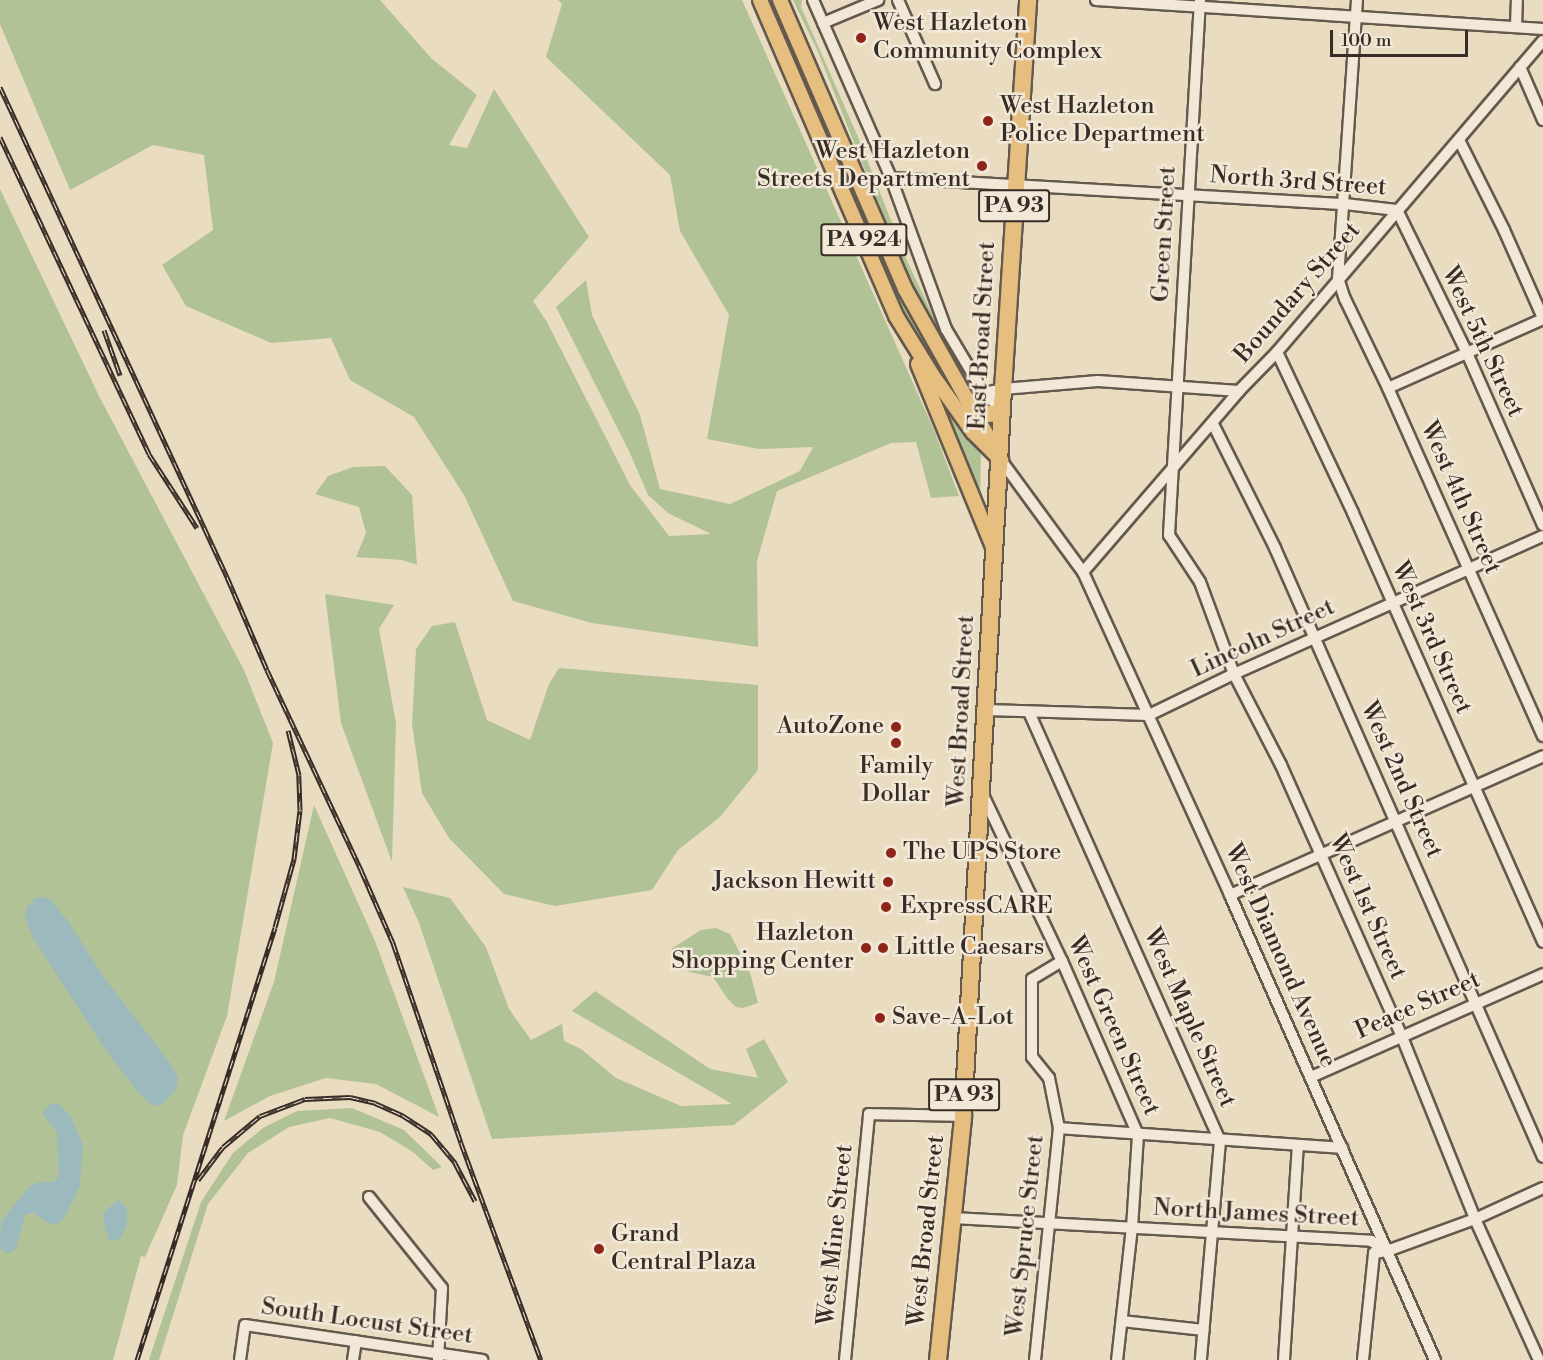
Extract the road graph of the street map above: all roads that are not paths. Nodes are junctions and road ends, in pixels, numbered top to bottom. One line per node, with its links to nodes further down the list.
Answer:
1 (760, 0): 27 (main road, PA 924)
2 (780, 0): 37 (main road, PA 924)
3 (813, 0): 12 (street)
4 (879, 0): 12 (street)
5 (898, 0): 17 (street)
6 (1028, 0): 22 (highway, East Broad Street / PA 93)
7 (1096, 0): 10 (street)
8 (1357, 0): 11 (street)
9 (1517, 0): 13 (street)
10 (1200, 3): 11 (street); 23 (street, Green Street)
11 (1356, 15): 13 (street); 24 (street)
12 (823, 23): 21 (street)
13 (1516, 26): 14 (street)
14 (1543, 29)
15 (1543, 41): 16 (street, Boundary Street)
16 (1520, 67): 18 (street); 20 (street, Boundary Street)
17 (935, 84)
18 (1539, 102): 19 (street)
19 (1543, 120)
20 (1459, 140): 25 (street, Boundary Street); 28 (street)
21 (891, 178): 22 (street, North 3rd Street); 35 (street)
22 (1016, 185): 23 (street, North 3rd Street); 33 (highway, East Broad Street / PA 93)
23 (1189, 195): 24 (street, North 3rd Street); 31 (street, Green Street)
24 (1345, 204): 25 (street, North 3rd Street); 26 (street)
25 (1397, 210): 26 (street, Boundary Street); 30 (street, West 5th Street)
26 (1338, 278): 29 (street, Boundary Street); 32 (street, West 4th Street)
27 (896, 316): 39 (main road, PA 924); 43 (main road)
28 (1543, 318): 30 (street)
29 (1277, 352): 34 (street, Boundary Street); 46 (street, West 3rd Street)
30 (1467, 353): 32 (street); 41 (street, West 5th Street)
31 (1178, 386): 33 (street); 34 (street); 40 (street, Green Street)
32 (1389, 388): 44 (street, West 4th Street)
33 (1003, 389): 35 (street); 36 (highway, East Broad Street / PA 93)
34 (1239, 392): 38 (street, Boundary Street)
35 (984, 393): 36 (street)
36 (1002, 411): 37 (highway); 39 (highway, East Broad Street / PA 93)
37 (975, 415): 39 (main road)
38 (1213, 424): 40 (street, Boundary Street); 47 (street, West 2nd Street)
39 (1001, 460): 43 (highway, West Broad Street / PA 93); 45 (street, West Diamond Avenue)
40 (1172, 471): 45 (street, Boundary Street); 48 (street, West 1st Street)
41 (1543, 525)
42 (1543, 536): 44 (street, Lincoln Street)
43 (994, 550): 49 (highway, West Broad Street / PA 93)
44 (1469, 569): 46 (street, Lincoln Street); 52 (street, West 4th Street)
45 (1083, 572): 51 (street, West Diamond Avenue)
46 (1393, 603): 47 (street, Lincoln Street); 54 (street, West 3rd Street)
47 (1315, 638): 48 (street, Lincoln Street); 56 (street, West 2nd Street)
48 (1234, 674): 51 (street, Lincoln Street); 57 (street, West 1st Street)
49 (987, 710): 50 (street, Lincoln Street); 55 (highway, West Broad Street / PA 93)
50 (1029, 712): 51 (street, Lincoln Street); 68 (street, West Maple Street)
51 (1149, 715): 58 (street, West Diamond Avenue)
52 (1543, 736)
53 (1543, 756): 54 (street)
54 (1474, 786): 56 (street); 59 (street, West 3rd Street)
55 (983, 795): 60 (street, West Green Street); 65 (highway, West Broad Street / PA 93)
56 (1396, 821): 57 (street); 62 (street, West 2nd Street)
57 (1321, 855): 58 (street); 63 (street, West 1st Street)
58 (1230, 895): 64 (street, West Diamond Avenue)
59 (1543, 942)
60 (1062, 961): 66 (street, West Spruce Street); 67 (street, West Green Street)
61 (1543, 974): 62 (street, Peace Street)
62 (1477, 1004): 63 (street, Peace Street); 71 (street, West 2nd Street)
63 (1402, 1037): 64 (street, Peace Street); 75 (street, West 1st Street)
64 (1311, 1077): 70 (street, West Diamond Avenue)
65 (963, 1116): 74 (highway, West Broad Street / PA 93); 88 (street, West Mine Street)
66 (1059, 1128): 67 (street); 76 (street, West Spruce Street)
67 (1138, 1135): 68 (street); 77 (street, West Green Street)
68 (1220, 1141): 69 (street); 78 (street, West Maple Street)
69 (1298, 1146): 70 (street); 79 (street)
70 (1342, 1148): 80 (street, West Diamond Avenue)
71 (1543, 1157)
72 (1543, 1188): 75 (street, North James Street)
73 (369, 1197): 84 (street)
74 (952, 1218): 76 (street, North James Street); 89 (highway, West Broad Street / PA 93)
75 (1475, 1219): 80 (street, North James Street); 96 (street, West 1st Street)
76 (1048, 1224): 77 (street, North James Street); 90 (street, West Spruce Street)
77 (1132, 1227): 78 (street, North James Street); 81 (street, West Green Street)
78 (1211, 1230): 79 (street, North James Street); 82 (street, West Maple Street)
79 (1292, 1236): 80 (street, North James Street); 93 (street)
80 (1387, 1251): 94 (street); 95 (street, West Diamond Avenue)
81 (1122, 1321): 82 (street); 91 (street, West Green Street)
82 (1204, 1330): 92 (street, West Maple Street)
83 (356, 1341): 84 (street, South Locust Street); 85 (street, South Locust Street); 86 (street)
84 (438, 1357): 87 (street, South Locust Street)
85 (240, 1360)
86 (353, 1360)
87 (482, 1360)
88 (845, 1360)
89 (938, 1360)
90 (1035, 1360)
91 (1118, 1360)
92 (1201, 1360)
93 (1284, 1360)
94 (1363, 1360)
95 (1435, 1360)
96 (1539, 1360)

